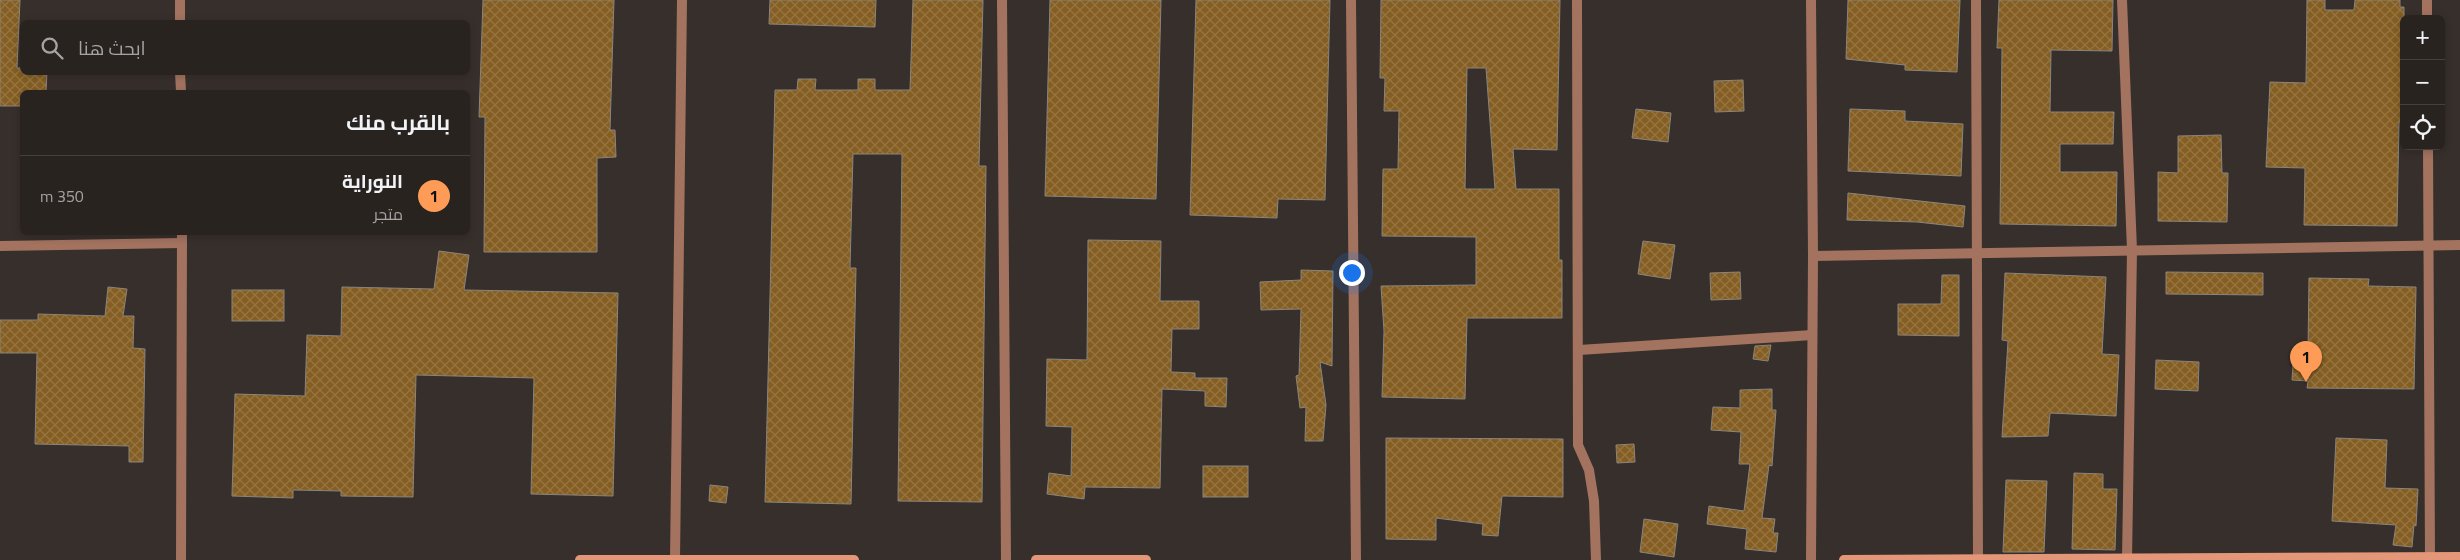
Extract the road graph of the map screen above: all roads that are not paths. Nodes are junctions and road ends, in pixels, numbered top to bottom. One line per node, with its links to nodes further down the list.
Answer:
1 (180, 0): 11 (street)
2 (682, 0): 31 (street)
3 (1002, 0): 33 (street)
4 (1352, 0): 36 (street)
5 (1577, 0): 23 (street)
6 (1811, 0): 21 (street)
7 (1976, 0): 20 (street)
8 (2122, 0): 19 (street)
9 (2427, 0): 10 (street)
10 (2427, 15)
11 (180, 20)
12 (180, 75): 13 (street)
13 (181, 90)
14 (2428, 150): 16 (street)
15 (182, 238): 18 (street); 29 (street)
16 (2429, 245): 17 (street); 19 (street); 25 (street)
17 (2460, 245)
18 (0, 246)
19 (2132, 250): 20 (street); 27 (street)
20 (1978, 253): 21 (street); 26 (street)
21 (1813, 256): 22 (street)
22 (1812, 334): 23 (street); 38 (street)
23 (1579, 350): 37 (street)
24 (2460, 557): 25 (street)
25 (2430, 558): 28 (street)
26 (1978, 559): 27 (street); 39 (street)
27 (2127, 559): 28 (street)
28 (2287, 559)
29 (181, 560)
30 (580, 560): 31 (street)
31 (675, 560): 32 (street)
32 (854, 560)
33 (1006, 560)
34 (1036, 560): 35 (street)
35 (1146, 560)
36 (1356, 560)
37 (1596, 560)
38 (1811, 560)
39 (1844, 560)

